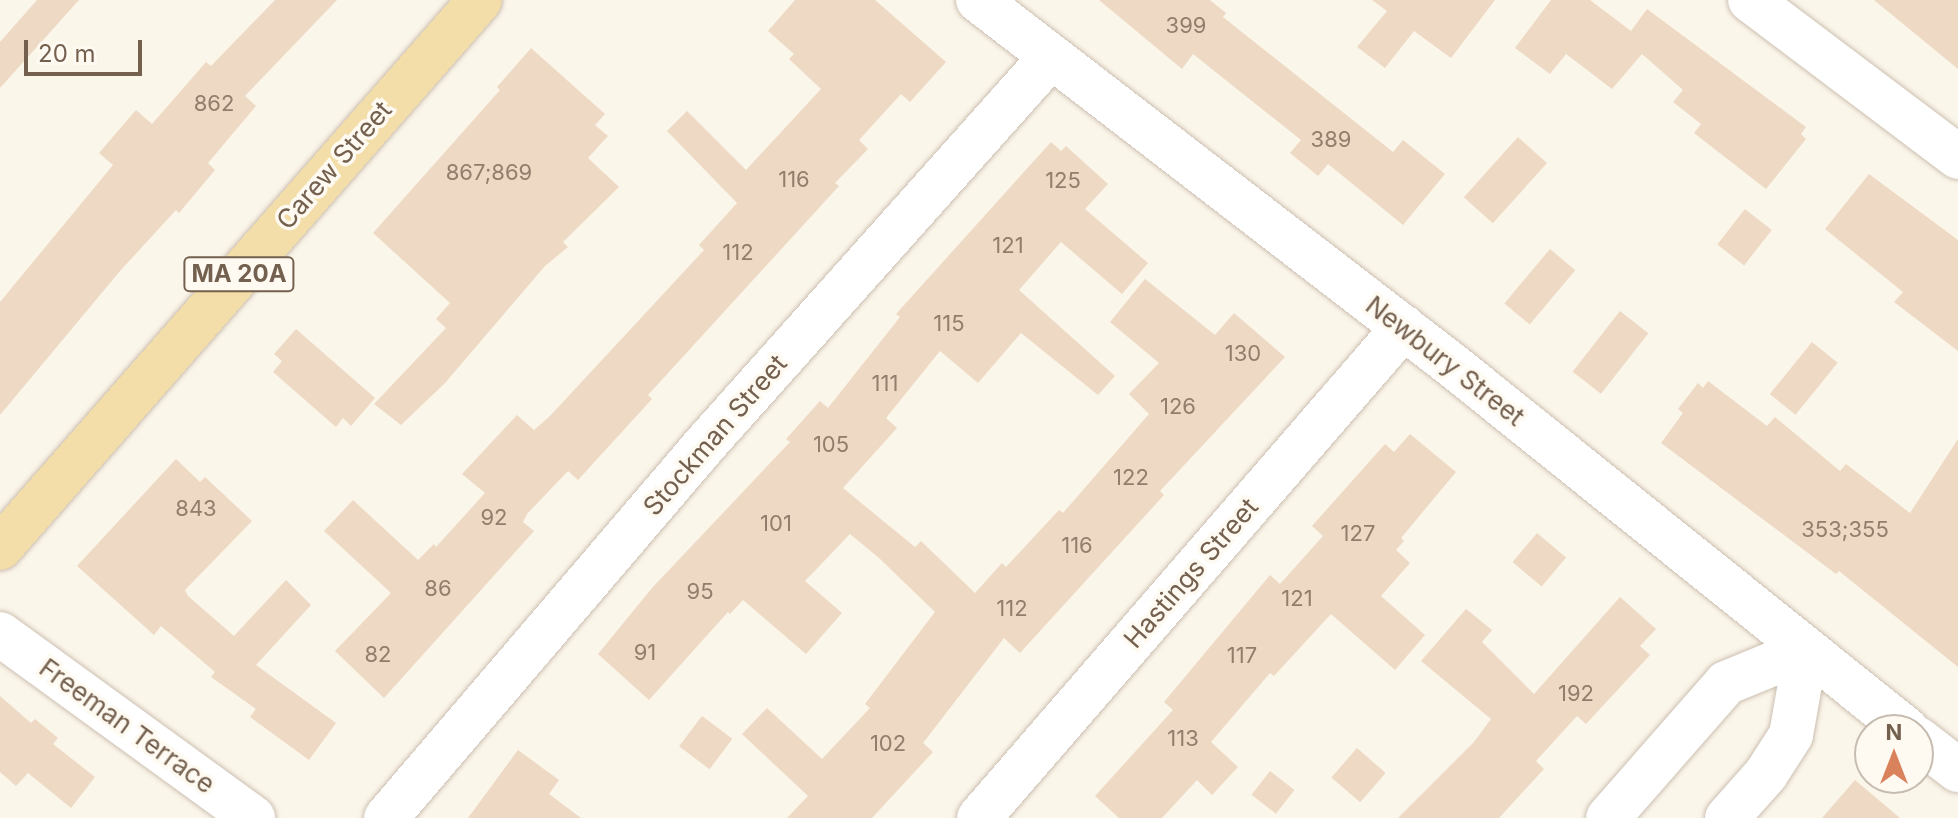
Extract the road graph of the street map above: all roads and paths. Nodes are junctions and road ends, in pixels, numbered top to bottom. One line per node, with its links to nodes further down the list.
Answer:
1 (480, 0): 7 (main road, Carew Street / MA 20A)
2 (978, 0): 4 (street, Newbury Street)
3 (1750, 0): 5 (street)
4 (1050, 58): 6 (street, Newbury Street); 14 (street, Stockman Street)
5 (1958, 157)
6 (1404, 327): 9 (street, Newbury Street); 15 (street, Hastings Street)
7 (0, 548)
8 (0, 634): 13 (street, Freeman Terrace)
9 (1806, 650): 10 (street, Newbury Street); 16 (street); 17 (street)
10 (1887, 714)
11 (1934, 751): 12 (street)
12 (1958, 770)
13 (253, 818)
14 (386, 818)
15 (979, 818)
16 (1608, 818)
17 (1727, 818)

